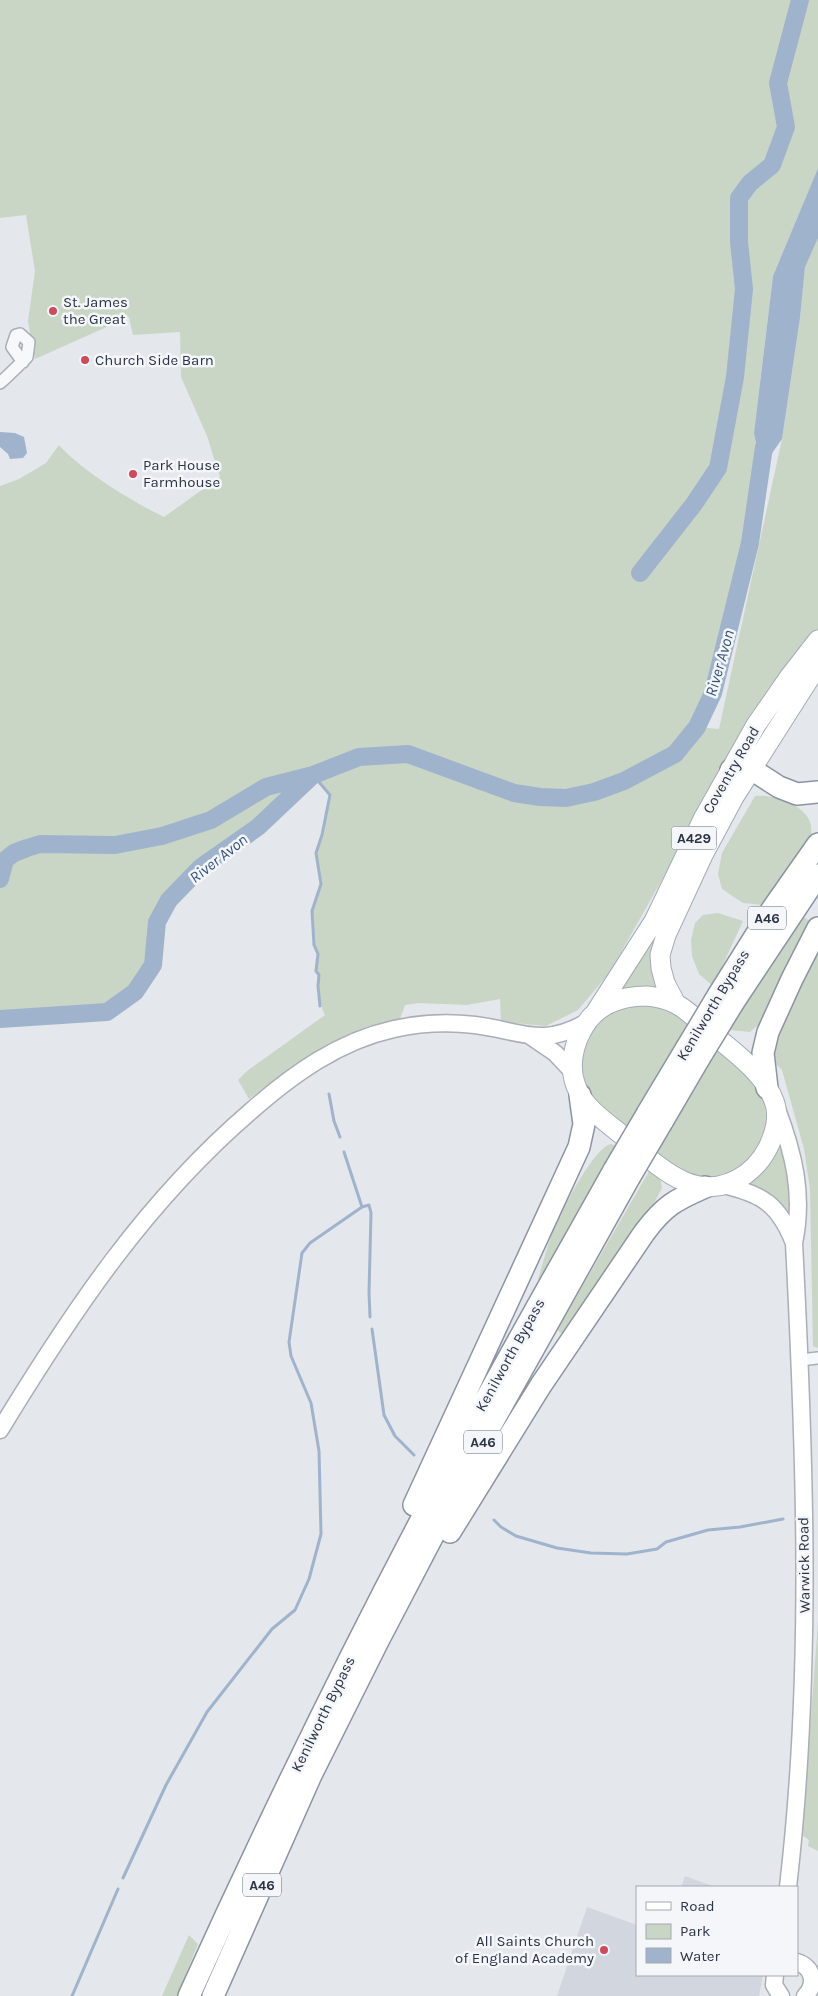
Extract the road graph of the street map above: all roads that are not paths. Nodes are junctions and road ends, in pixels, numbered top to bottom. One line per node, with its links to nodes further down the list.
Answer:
1 (23, 362): 2 (street)
2 (0, 383)
3 (818, 640): 5 (main road, Coventry Road / A429)
4 (818, 665): 5 (main road, Coventry Road / A429)
5 (741, 769): 6 (highway); 11 (main road, Coventry Road / A429); 12 (main road, Coventry Road / A429)
6 (818, 792)
7 (818, 844): 10 (highway, Kenilworth Bypass / A46)
8 (818, 875): 10 (highway, Kenilworth Bypass / A46)
9 (818, 928): 15 (highway)
10 (726, 998): 18 (highway, Kenilworth Bypass / A46, bridge)
11 (676, 1004): 12 (main road); 15 (main road)
12 (592, 1017): 13 (street); 14 (main road, Coventry Road)
13 (530, 1036): 14 (street); 23 (street)
14 (572, 1072): 16 (main road)
15 (768, 1088): 17 (main road)
16 (580, 1095): 19 (main road); 25 (highway)
17 (776, 1107): 19 (main road); 20 (street, Warwick Road)
18 (622, 1174): 24 (highway, Kenilworth Bypass / A46); 25 (highway, Kenilworth Bypass / A46)
19 (714, 1186): 20 (street, Warwick Road); 24 (highway)
20 (794, 1243): 22 (street, Warwick Road)
21 (818, 1358): 22 (street)
22 (800, 1360): 26 (street, Warwick Road)
23 (0, 1430)
24 (344, 1709): 30 (highway, Kenilworth Bypass / A46)
25 (255, 1850): 29 (highway, Kenilworth Bypass / A46)
26 (788, 1886)
27 (798, 1960): 32 (street)
28 (775, 1976): 31 (street)
29 (189, 1996)
30 (213, 1996)
31 (780, 1996)
32 (805, 1996)

